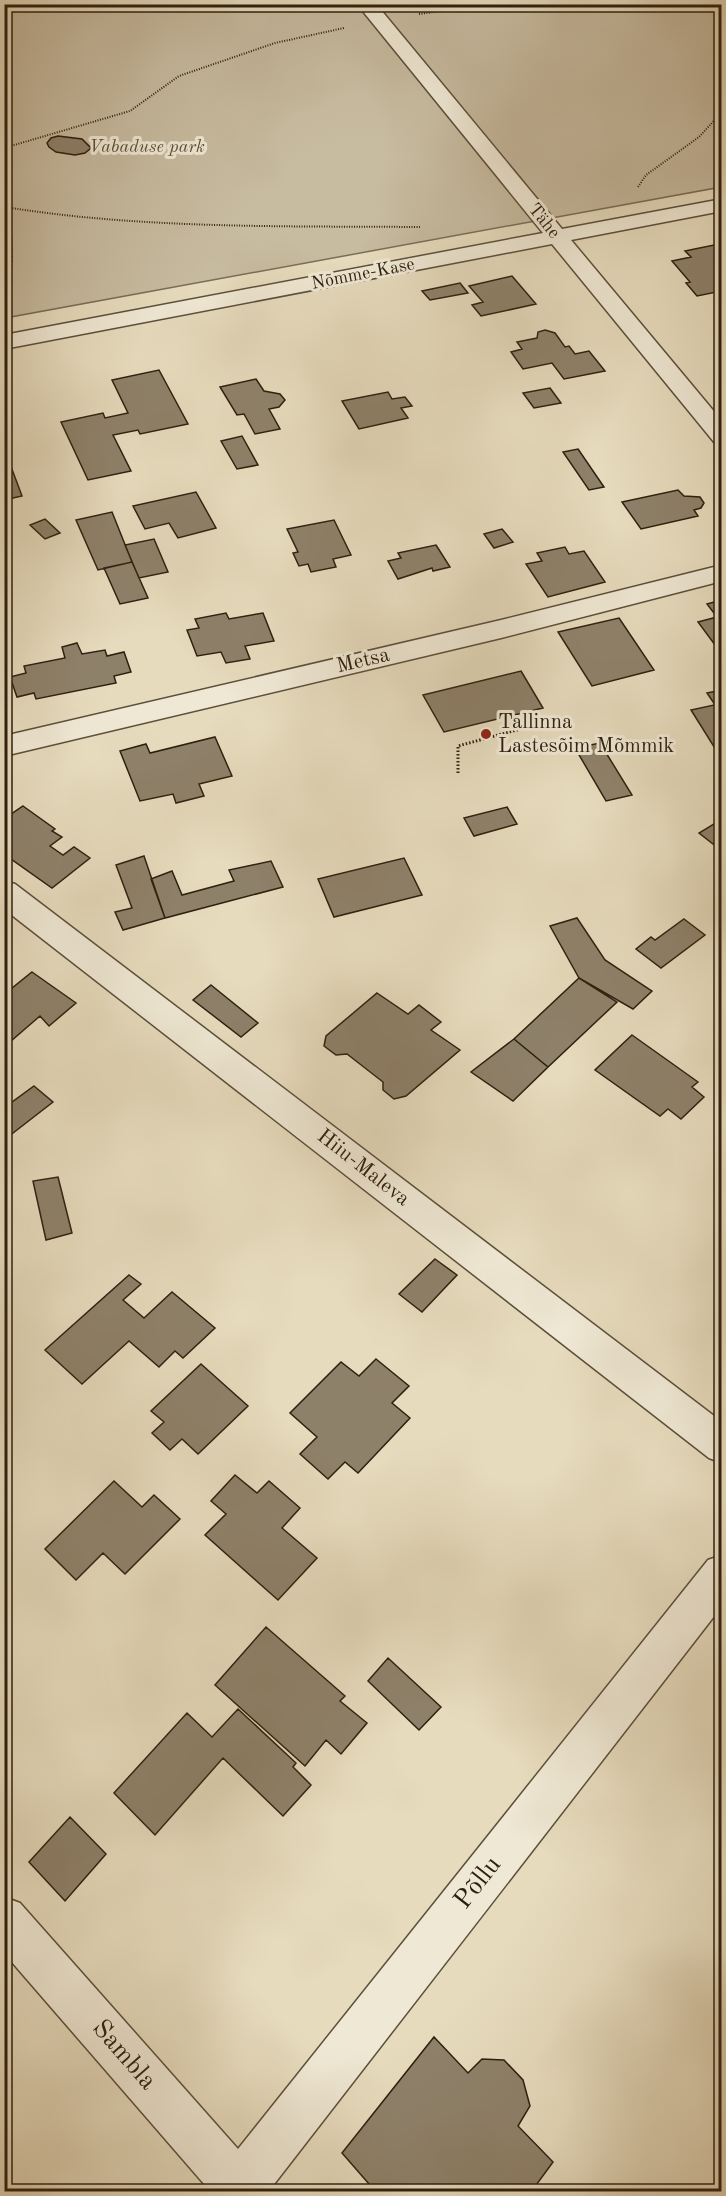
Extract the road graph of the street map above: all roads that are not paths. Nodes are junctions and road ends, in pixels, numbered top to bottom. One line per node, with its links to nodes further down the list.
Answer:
1 (373, 12): 3 (street, Tähe)
2 (722, 205): 3 (street, Nõmme-Kase)
3 (557, 237): 4 (street, Nõmme-Kase); 5 (street, Tähe)
4 (14, 340)
5 (722, 437)
6 (722, 573): 7 (street, Metsa)
7 (4, 746)
8 (4, 892): 9 (street, Hiiu-Maleva)
9 (722, 1445)
10 (722, 1574): 12 (street, Põllu)
11 (4, 1919): 12 (street, Sambla)
12 (239, 2190)

